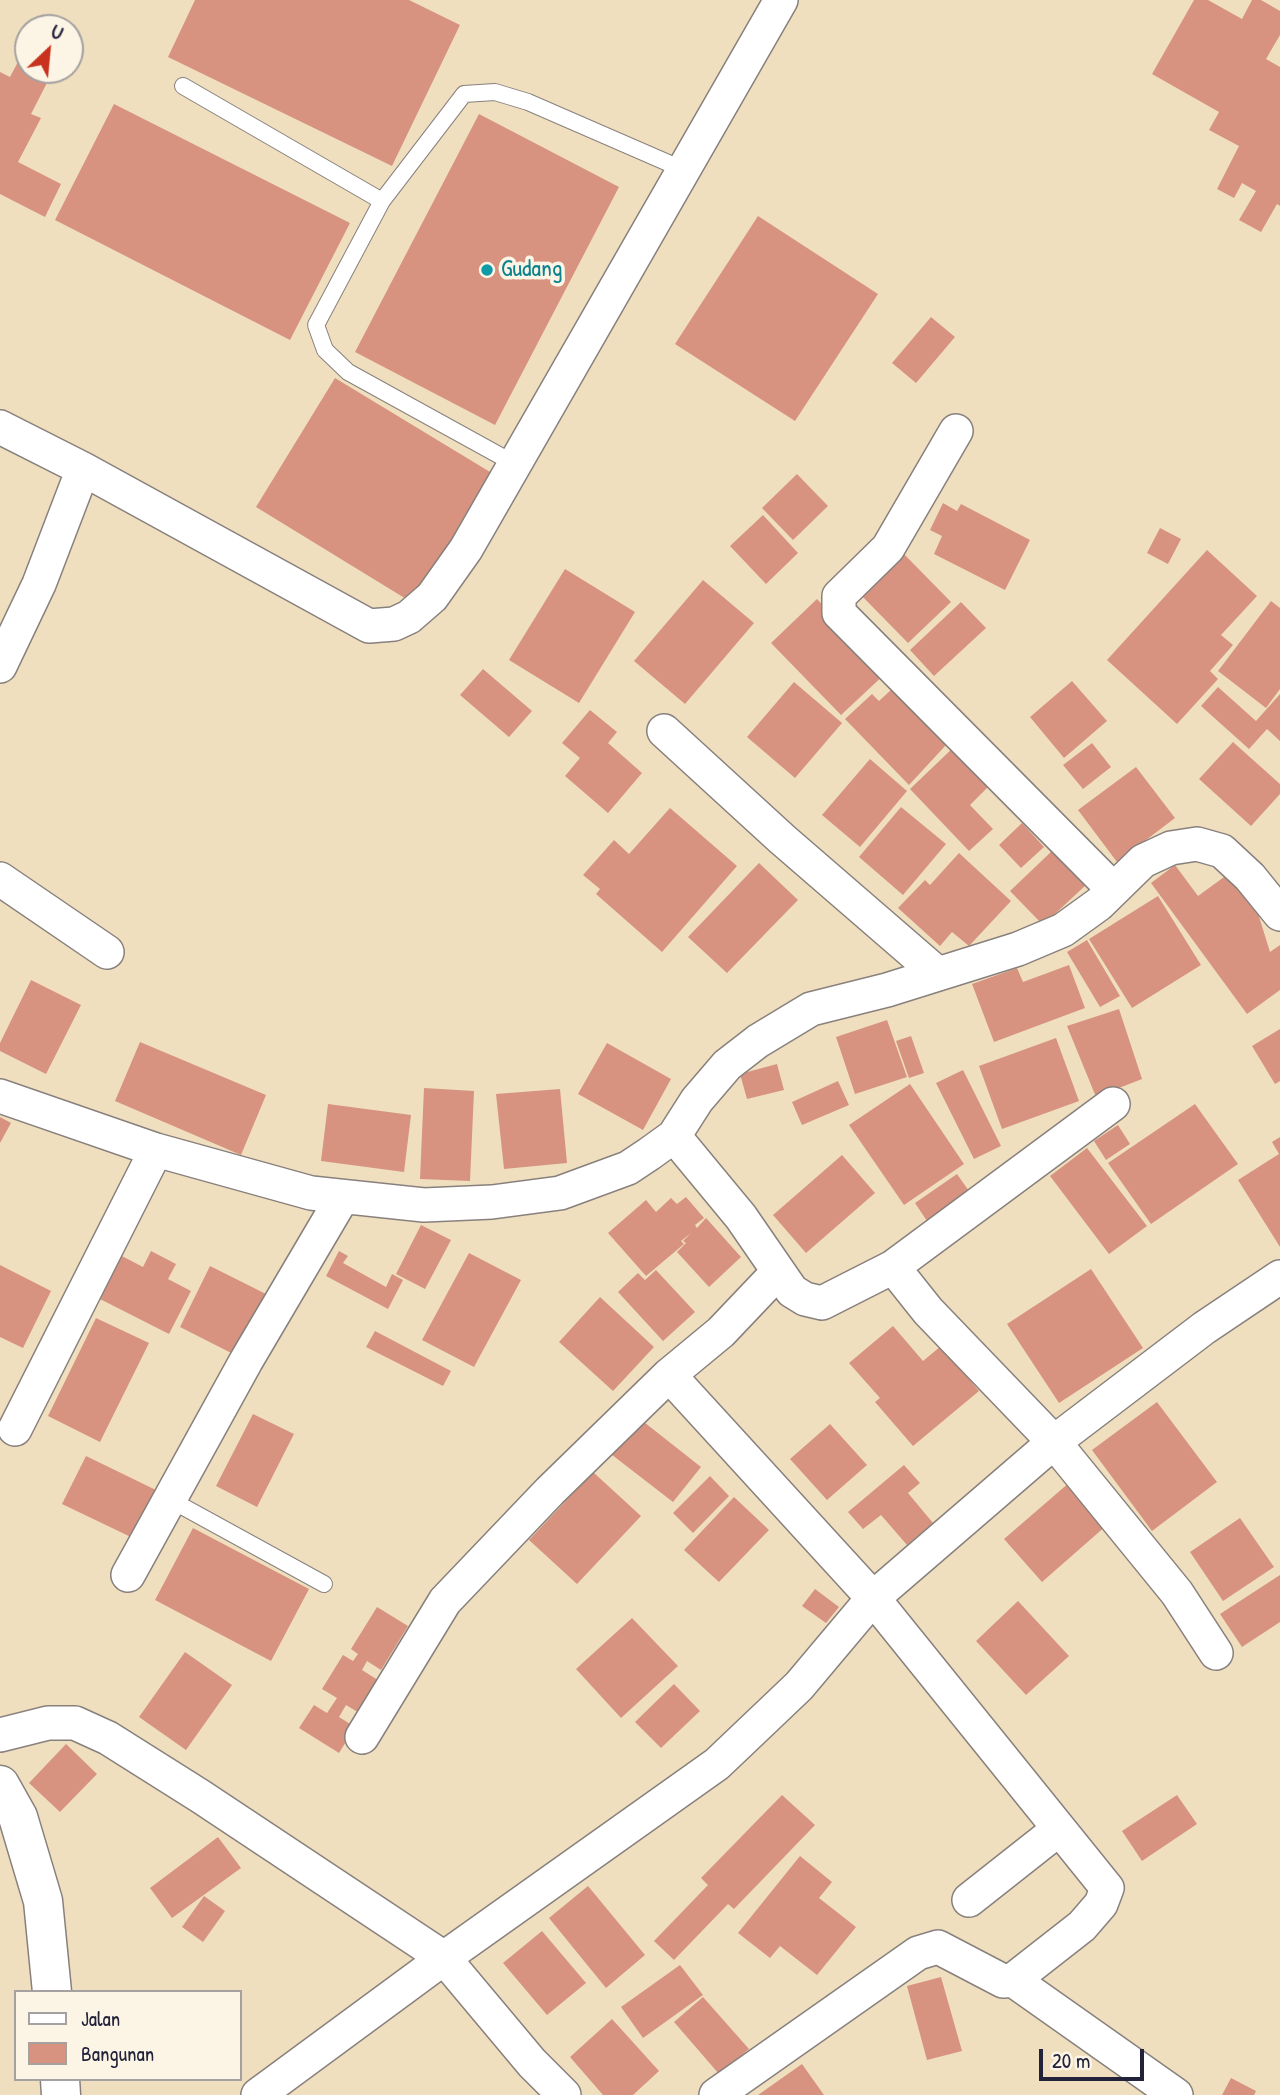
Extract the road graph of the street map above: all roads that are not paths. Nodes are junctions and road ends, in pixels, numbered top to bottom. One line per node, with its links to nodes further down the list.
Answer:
1 (781, 0): 3 (street)
2 (183, 86): 4 (lane)
3 (682, 170): 4 (lane); 7 (street)
4 (382, 201): 7 (lane)
5 (0, 427): 8 (street)
6 (956, 431): 12 (street)
7 (515, 464): 8 (street)
8 (83, 469): 9 (street)
9 (0, 666)
10 (664, 731): 15 (street)
11 (0, 879): 14 (street)
12 (1113, 889): 13 (street); 15 (street)
13 (1280, 914)
14 (107, 953)
15 (938, 974): 18 (street)
16 (0, 1096): 19 (street)
17 (1113, 1104): 21 (street)
18 (674, 1136): 20 (street); 22 (street)
19 (156, 1150): 20 (street); 25 (street)
20 (342, 1198): 27 (street)
21 (893, 1267): 22 (street); 26 (street)
22 (778, 1272): 24 (street)
23 (1280, 1277): 26 (street)
24 (670, 1375): 30 (street); 33 (street)
25 (15, 1429)
26 (1054, 1441): 30 (street); 31 (street)
27 (169, 1499): 28 (street); 29 (lane)
28 (128, 1575)
29 (324, 1584)
30 (873, 1598): 35 (street); 37 (street)
31 (1216, 1653)
32 (0, 1735): 37 (street)
33 (362, 1737)
34 (0, 1785): 39 (street)
35 (1059, 1829): 36 (street); 38 (street)
36 (969, 1900)
37 (443, 1958): 40 (street); 41 (street)
38 (1013, 1980): 42 (street); 43 (street)
39 (52, 1990)
40 (258, 2095)
41 (564, 2095)
42 (716, 2095)
43 (1176, 2095)

